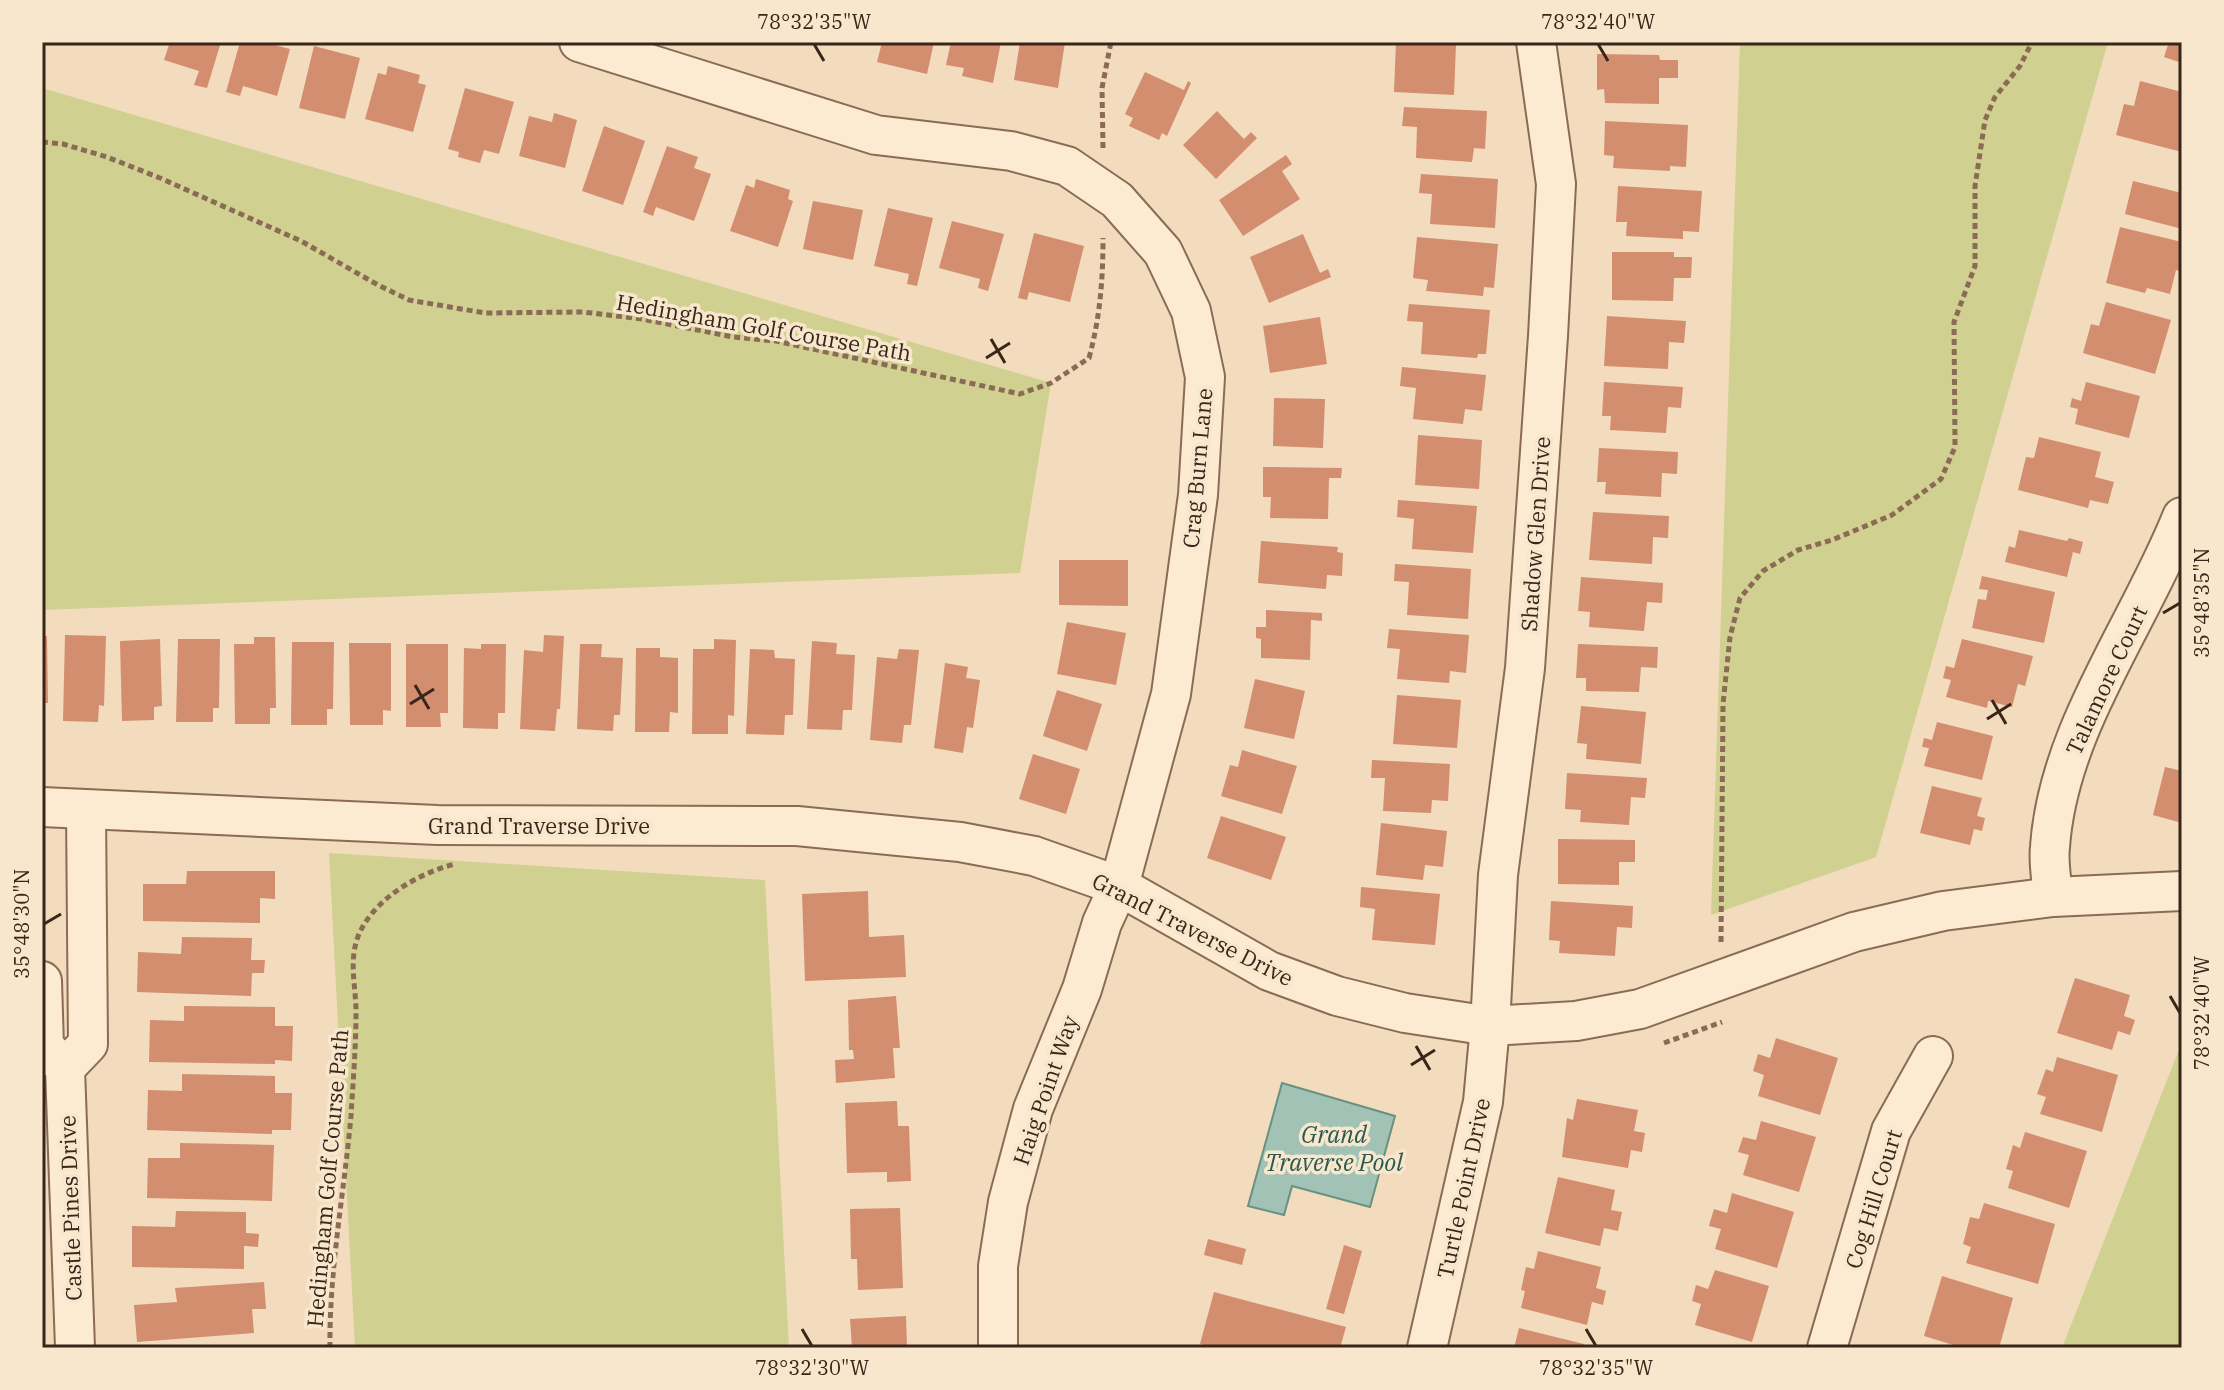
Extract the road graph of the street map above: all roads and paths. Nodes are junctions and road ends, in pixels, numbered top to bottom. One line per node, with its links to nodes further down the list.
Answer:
1 (579, 42): 6 (street, Crag Burn Lane)
2 (1111, 42): 6 (path, Hedingham Golf Course Path)
3 (1536, 42): 16 (street, Shadow Glen Drive)
4 (2032, 42): 14 (path)
5 (42, 142): 6 (path, Hedingham Golf Course Path)
6 (1102, 190): 11 (street, Crag Burn Lane)
7 (2182, 517): 13 (street, Talamore Court)
8 (42, 807): 9 (street, Grand Traverse Drive)
9 (86, 810): 11 (street, Grand Traverse Drive); 18 (street)
10 (460, 863): 20 (path, Hedingham Golf Course Path)
11 (1119, 886): 16 (street, Grand Traverse Drive); 21 (street, Haig Point Way)
12 (2182, 891): 13 (street, Grand Traverse Drive)
13 (2053, 897): 16 (street, Grand Traverse Drive)
14 (1721, 943)
15 (42, 981): 18 (street, Castle Pines Drive)
16 (1490, 1026): 22 (street, Turtle Point Drive)
17 (1933, 1056): 23 (street, Cog Hill Court)
18 (54, 1057): 19 (street, Castle Pines Drive)
19 (75, 1348)
20 (330, 1348)
21 (998, 1348)
22 (1427, 1348)
23 (1827, 1348)

